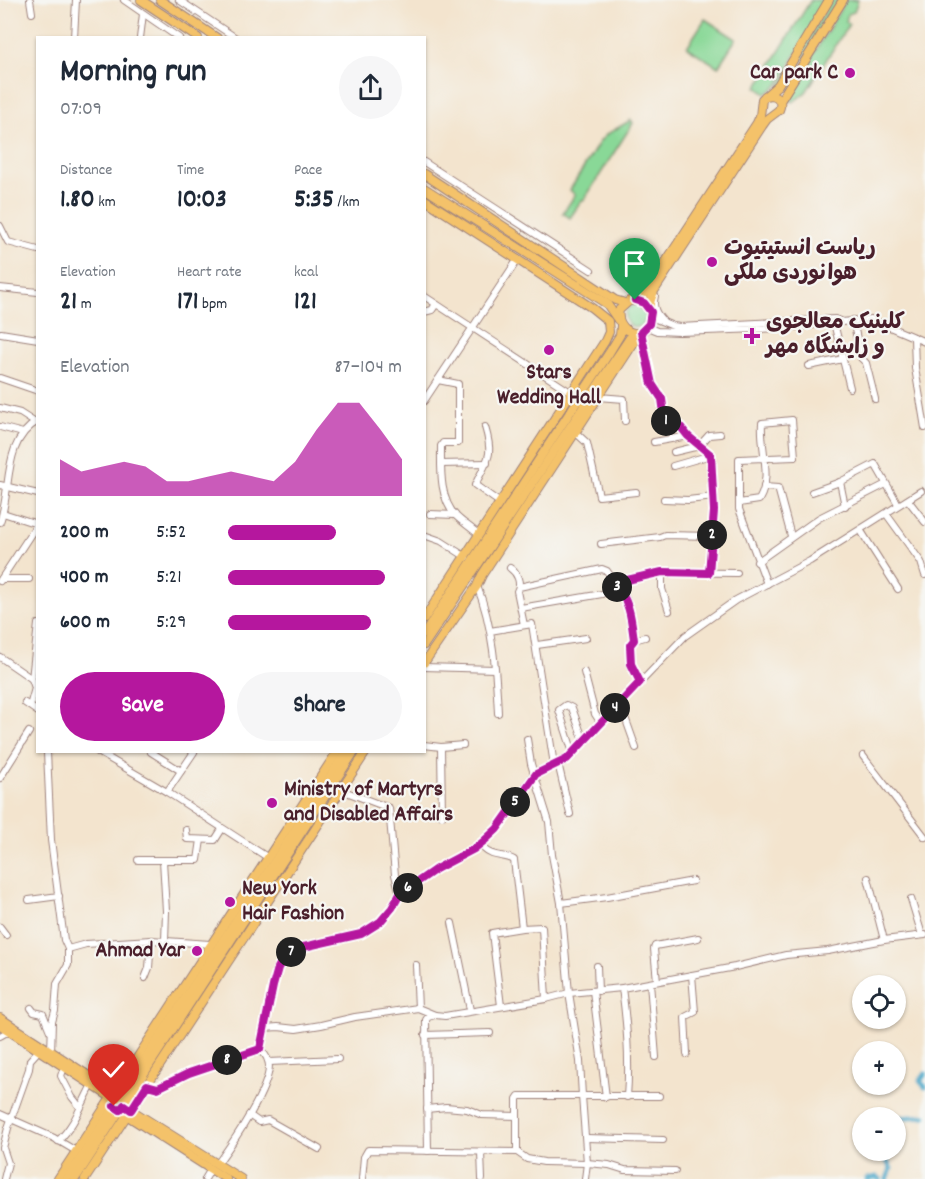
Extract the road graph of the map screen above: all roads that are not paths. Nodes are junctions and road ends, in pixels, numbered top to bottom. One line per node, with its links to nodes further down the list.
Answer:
1 (30, 0): 9 (street)
2 (76, 0): 11 (street)
3 (124, 0): 10 (street)
4 (141, 0): 14 (main road)
5 (160, 0): 15 (main road)
6 (179, 0): 16 (street)
7 (829, 0): 17 (main road)
8 (843, 0): 18 (main road)
9 (32, 13)
10 (143, 14): 12 (street); 13 (street)
11 (74, 36)
12 (140, 36)
13 (176, 36)
14 (195, 36)
15 (214, 36)
16 (233, 36)
17 (765, 96): 18 (main road); 19 (main road)
18 (780, 101): 20 (main road)
19 (760, 106): 20 (main road); 35 (main road)
20 (774, 114): 29 (main road)
21 (426, 163): 28 (street)
22 (426, 175): 36 (main road)
23 (426, 189): 32 (main road)
24 (426, 200): 27 (main road)
25 (0, 226): 26 (street)
26 (36, 249)
27 (518, 259): 34 (main road); 45 (street)
28 (591, 270)
29 (667, 272): 39 (main road); 44 (street)
30 (0, 288): 31 (street)
31 (36, 292)
32 (586, 292): 34 (main road); 42 (main road)
33 (426, 297): 37 (street)
34 (581, 301): 57 (main road)
35 (640, 301): 36 (main road); 39 (main road)
36 (625, 303): 42 (main road)
37 (436, 304): 38 (street); 45 (street)
38 (426, 312)
39 (650, 313): 44 (street); 46 (main road)
40 (853, 320): 41 (street); 48 (street); 60 (street)
41 (842, 322): 43 (street); 44 (street)
42 (620, 323): 46 (main road); 127 (main road)
43 (834, 323): 46 (street); 51 (street)
44 (666, 324)
45 (472, 329): 54 (street); 57 (street)
46 (640, 331): 58 (main road); 70 (street); 133 (main road)
47 (1, 333): 49 (street)
48 (914, 337): 50 (street); 66 (street)
49 (36, 339)
50 (925, 342)
51 (843, 359): 52 (street); 55 (street)
52 (808, 366)
53 (0, 378): 56 (street)
54 (438, 380): 59 (street); 77 (street)
55 (850, 388)
56 (36, 390)
57 (572, 393): 90 (main road)
58 (599, 396): 62 (street); 67 (main road)
59 (426, 397)
60 (875, 399)
61 (0, 408): 63 (street)
62 (625, 421)
63 (36, 422): 68 (street)
64 (0, 427): 68 (street)
65 (485, 427): 76 (street)
66 (925, 428)
67 (575, 432): 84 (street); 119 (main road)
68 (23, 433): 81 (street)
69 (720, 434): 72 (street)
70 (688, 436): 71 (street); 72 (street)
71 (654, 442)
72 (699, 446): 73 (street); 74 (street)
73 (674, 452)
74 (711, 455): 78 (street); 87 (street)
75 (764, 458): 75 (street); 82 (street); 91 (street)
76 (487, 463): 77 (street); 90 (street)
77 (441, 464): 96 (street)
78 (673, 466)
79 (840, 482): 80 (street); 85 (street); 93 (street)
80 (886, 484): 92 (street); 93 (street)
81 (4, 486): 86 (street); 94 (street)
82 (764, 487): 91 (street); 106 (street)
83 (921, 491): 89 (street)
84 (636, 492)
85 (812, 492)
86 (36, 494)
87 (714, 497): 88 (street); 105 (street)
88 (664, 499)
89 (908, 500): 92 (street); 99 (street)
90 (499, 502): 103 (main road)
91 (740, 502): 109 (street)
92 (898, 504): 97 (street)
93 (845, 506): 106 (street)
94 (2, 508): 98 (street); 100 (street)
95 (430, 514): 96 (street)
96 (455, 515): 103 (street)
97 (886, 515): 102 (street); 114 (street)
98 (0, 522)
99 (925, 522)
100 (36, 524)
101 (36, 526): 116 (street)
102 (861, 531): 118 (street); 121 (street)
103 (479, 535): 108 (main road)
104 (426, 536): 108 (street)
105 (712, 536): 107 (street); 112 (street)
106 (791, 536): 109 (street)
107 (601, 544)
108 (466, 557): 125 (main road)
109 (757, 562): 118 (street)
110 (510, 568): 120 (street)
111 (662, 572): 112 (street); 117 (street); 124 (street)
112 (709, 573): 113 (street)
113 (737, 573)
114 (925, 575)
115 (28, 579): 116 (street)
116 (1, 580)
117 (614, 583): 120 (street); 131 (street)
118 (767, 584): 141 (street)
119 (477, 586): 128 (street); 136 (main road)
120 (519, 588): 123 (street)
121 (898, 589)
122 (602, 594): 123 (street)
123 (521, 608): 126 (street)
124 (669, 611)
125 (426, 617)
126 (524, 625): 128 (street); 134 (street)
127 (426, 631)
128 (490, 631): 138 (street)
129 (645, 637): 131 (street)
130 (586, 638): 134 (street)
131 (634, 640): 141 (street)
132 (36, 642): 140 (street)
133 (426, 642)
134 (537, 645): 164 (street)
135 (0, 655): 140 (street)
136 (426, 660)
137 (426, 667): 138 (street)
138 (495, 669): 145 (street)
139 (584, 672): 146 (street)
140 (32, 678): 142 (street)
141 (640, 682): 143 (street)
142 (36, 688): 144 (street)
143 (620, 703): 146 (street); 153 (street)
144 (36, 711)
145 (498, 713)
146 (601, 723): 149 (street)
147 (29, 732): 167 (street)
148 (527, 739): 166 (street)
149 (584, 741): 162 (street); 162 (street)
150 (426, 745): 152 (street)
151 (463, 745): 152 (street)
152 (441, 747): 171 (street)
153 (636, 748)
154 (46, 753): 183 (street)
155 (100, 753): 169 (street)
156 (153, 753): 165 (street)
157 (193, 753): 165 (street)
158 (335, 753): 177 (main road)
159 (345, 753): 235 (main road)
160 (353, 753): 235 (main road)
161 (365, 753): 168 (main road)
162 (573, 753): 164 (street)
163 (863, 756): 174 (street)
164 (556, 764): 166 (street); 170 (street)
165 (181, 771): 169 (street)
166 (536, 774): 176 (street); 186 (street)
167 (0, 778)
168 (341, 790): 182 (street); 230 (main road)
169 (166, 792): 172 (street)
170 (570, 814)
171 (442, 816)
172 (222, 829): 175 (street); 177 (street)
173 (186, 830): 175 (street)
174 (925, 837)
175 (201, 840): 179 (street)
176 (484, 841): 182 (street); 189 (street)
177 (267, 857): 196 (main road)
178 (138, 860): 179 (street)
179 (163, 860): 195 (street)
180 (868, 878): 194 (street)
181 (693, 881): 186 (street)
182 (400, 894): 215 (street)
183 (59, 896): 185 (street); 197 (street)
184 (912, 899): 191 (street)
185 (29, 900)
186 (561, 903): 206 (street)
187 (452, 923): 211 (street)
188 (0, 927): 190 (street)
189 (522, 928): 207 (street); 208 (street)
190 (6, 935)
191 (923, 935): 194 (street)
192 (698, 938): 202 (street)
193 (151, 940): 195 (street); 197 (street); 201 (street)
194 (884, 940): 200 (street)
195 (165, 941): 196 (street)
196 (210, 944): 235 (main road)
197 (68, 949): 218 (street)
198 (416, 964): 210 (street)
199 (597, 966): 205 (street)
200 (692, 975): 202 (street); 224 (street)
201 (145, 978)
202 (657, 981): 203 (street)
203 (650, 983): 204 (street); 225 (street)
204 (622, 988): 205 (street); 234 (street)
205 (596, 991): 206 (street); 233 (street)
206 (569, 993): 207 (street); 231 (street)
207 (546, 999): 208 (street)
208 (501, 1006): 211 (street)
209 (31, 1008): 218 (street)
210 (418, 1008): 212 (street); 215 (street)
211 (470, 1010): 212 (street)
212 (435, 1015): 219 (street)
213 (0, 1018): 223 (main road)
214 (0, 1025): 216 (main road)
215 (265, 1028): 221 (street)
216 (9, 1031): 220 (street); 222 (main road)
217 (490, 1033): 219 (street)
218 (52, 1035): 223 (street)
219 (425, 1035): 237 (street)
220 (0, 1036)
221 (260, 1049): 227 (street); 230 (street)
222 (39, 1050): 228 (main road); 241 (street)
223 (51, 1052): 235 (main road)
224 (687, 1054)
225 (656, 1057)
226 (338, 1059): 227 (street)
227 (269, 1062): 239 (street)
228 (64, 1067): 229 (main road); 236 (street)
229 (92, 1084): 235 (main road); 236 (street)
230 (147, 1085): 235 (main road)
231 (582, 1096): 233 (street); 240 (street); 242 (street)
232 (659, 1096): 234 (street)
233 (606, 1097): 234 (street)
234 (627, 1097)
235 (120, 1105): 246 (main road); 251 (main road); 252 (main road); 256 (main road); 257 (main road); 258 (main road)
236 (81, 1107): 244 (street)
237 (428, 1109): 240 (street); 247 (street)
238 (0, 1114): 241 (street)
239 (249, 1115): 245 (street); 251 (street)
240 (517, 1116): 249 (street)
241 (12, 1119): 244 (street); 254 (street)
242 (586, 1138): 243 (street); 250 (street)
243 (663, 1140)
244 (58, 1141): 246 (street)
245 (319, 1149)
246 (76, 1151): 255 (main road)
247 (428, 1151): 248 (street); 262 (street)
248 (481, 1152): 249 (street); 263 (street)
249 (517, 1152): 250 (street)
250 (587, 1162): 253 (street); 264 (street)
251 (218, 1163): 261 (main road)
252 (211, 1169): 259 (street); 260 (main road)
253 (675, 1171)
254 (4, 1179)
255 (58, 1179)
256 (67, 1179)
257 (75, 1179)
258 (85, 1179)
259 (205, 1179)
260 (226, 1179)
261 (241, 1179)
262 (362, 1179)
263 (482, 1179)
264 (585, 1179)

